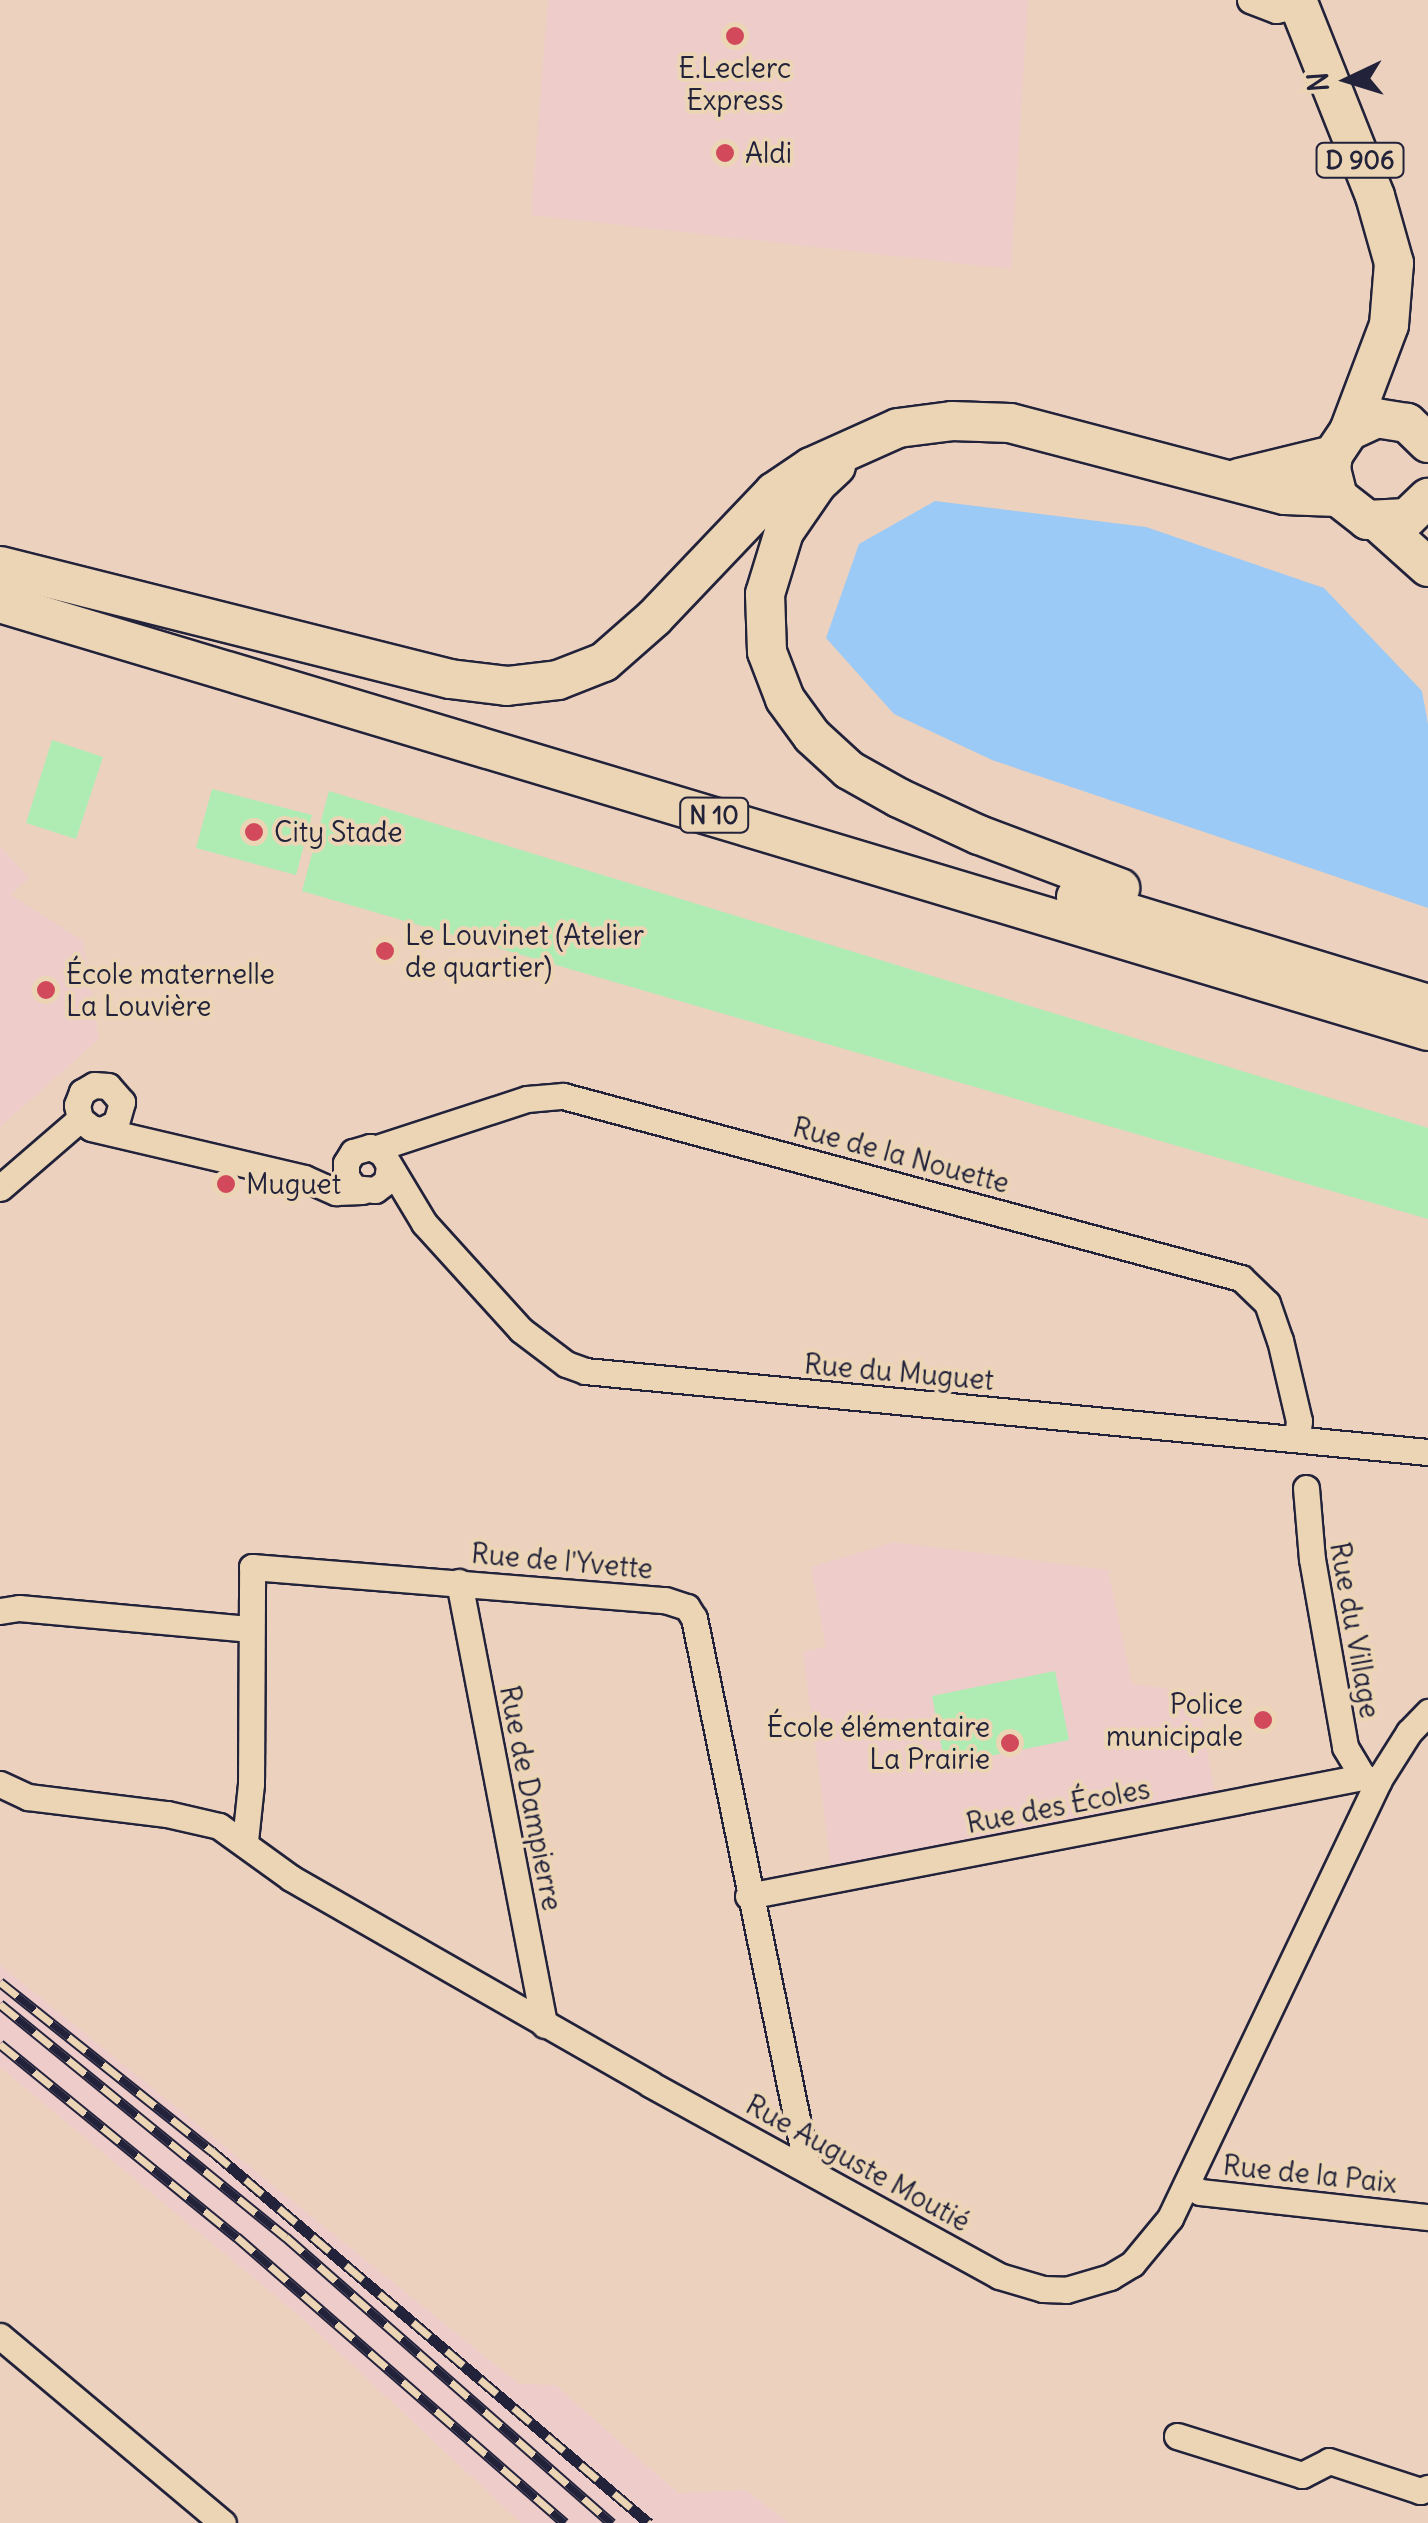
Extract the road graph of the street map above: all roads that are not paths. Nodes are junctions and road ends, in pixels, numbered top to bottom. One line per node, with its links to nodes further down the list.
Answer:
1 (1250, 0): 2 (street)
2 (1298, 2): 3 (main road, D 906)
3 (1389, 325): 4 (main road, D 906); 5 (main road, D 906)
4 (1417, 433): 5 (main road)
5 (1341, 443): 7 (main road); 8 (main road)
6 (856, 446): 7 (main road); 11 (main road); 15 (main road)
7 (1234, 479): 8 (main road)
8 (1338, 497): 10 (main road)
9 (1428, 500): 10 (main road)
10 (1379, 523): 12 (main road)
11 (0, 566)
12 (1428, 566)
13 (0, 579): 15 (main road, N 10)
14 (0, 603): 17 (main road, N 10)
15 (1278, 957): 16 (main road, N 10)
16 (1428, 1004)
17 (1428, 1031)
18 (122, 1110): 19 (street); 19 (street); 20 (street, Rue du Muguet)
19 (92, 1124): 20 (street, Rue du Muguet); 24 (street)
20 (160, 1142): 23 (street, Rue du Muguet)
21 (383, 1157): 22 (street); 25 (street); 26 (street, Rue du Muguet); 27 (street, Rue de la Nouette)
22 (346, 1163): 23 (street); 25 (street)
23 (304, 1178): 25 (street, Rue du Muguet)
24 (0, 1188)
25 (365, 1191): 26 (street, Rue du Muguet)
26 (424, 1223): 27 (street, Rue du Muguet)
27 (1297, 1438): 28 (street, Rue du Muguet)
28 (1428, 1452)
29 (1306, 1488): 34 (street, Rue du Village)
30 (459, 1582): 32 (street, Rue de l'Yvette); 37 (street, Rue de l'Yvette); 38 (street, Rue de Dampierre)
31 (0, 1611): 32 (street)
32 (252, 1629): 36 (street, Rue de l'Yvette)
33 (1428, 1712): 34 (street, Rue Auguste Moutié)
34 (1370, 1779): 37 (street, Rue des Écoles); 40 (street, Rue Auguste Moutié)
35 (0, 1784): 36 (street, Rue Auguste Moutié)
36 (245, 1841): 38 (street, Rue Auguste Moutié)
37 (748, 1896): 39 (street, Rue de l'Yvette)
38 (544, 2025): 39 (street, Rue Auguste Moutié)
39 (807, 2168): 40 (street, Rue Auguste Moutié)
40 (1187, 2184): 41 (street, Rue de la Paix)
41 (1428, 2217)
42 (0, 2336): 45 (street)
43 (1178, 2436): 44 (street)
44 (1428, 2488)
45 (223, 2523)

